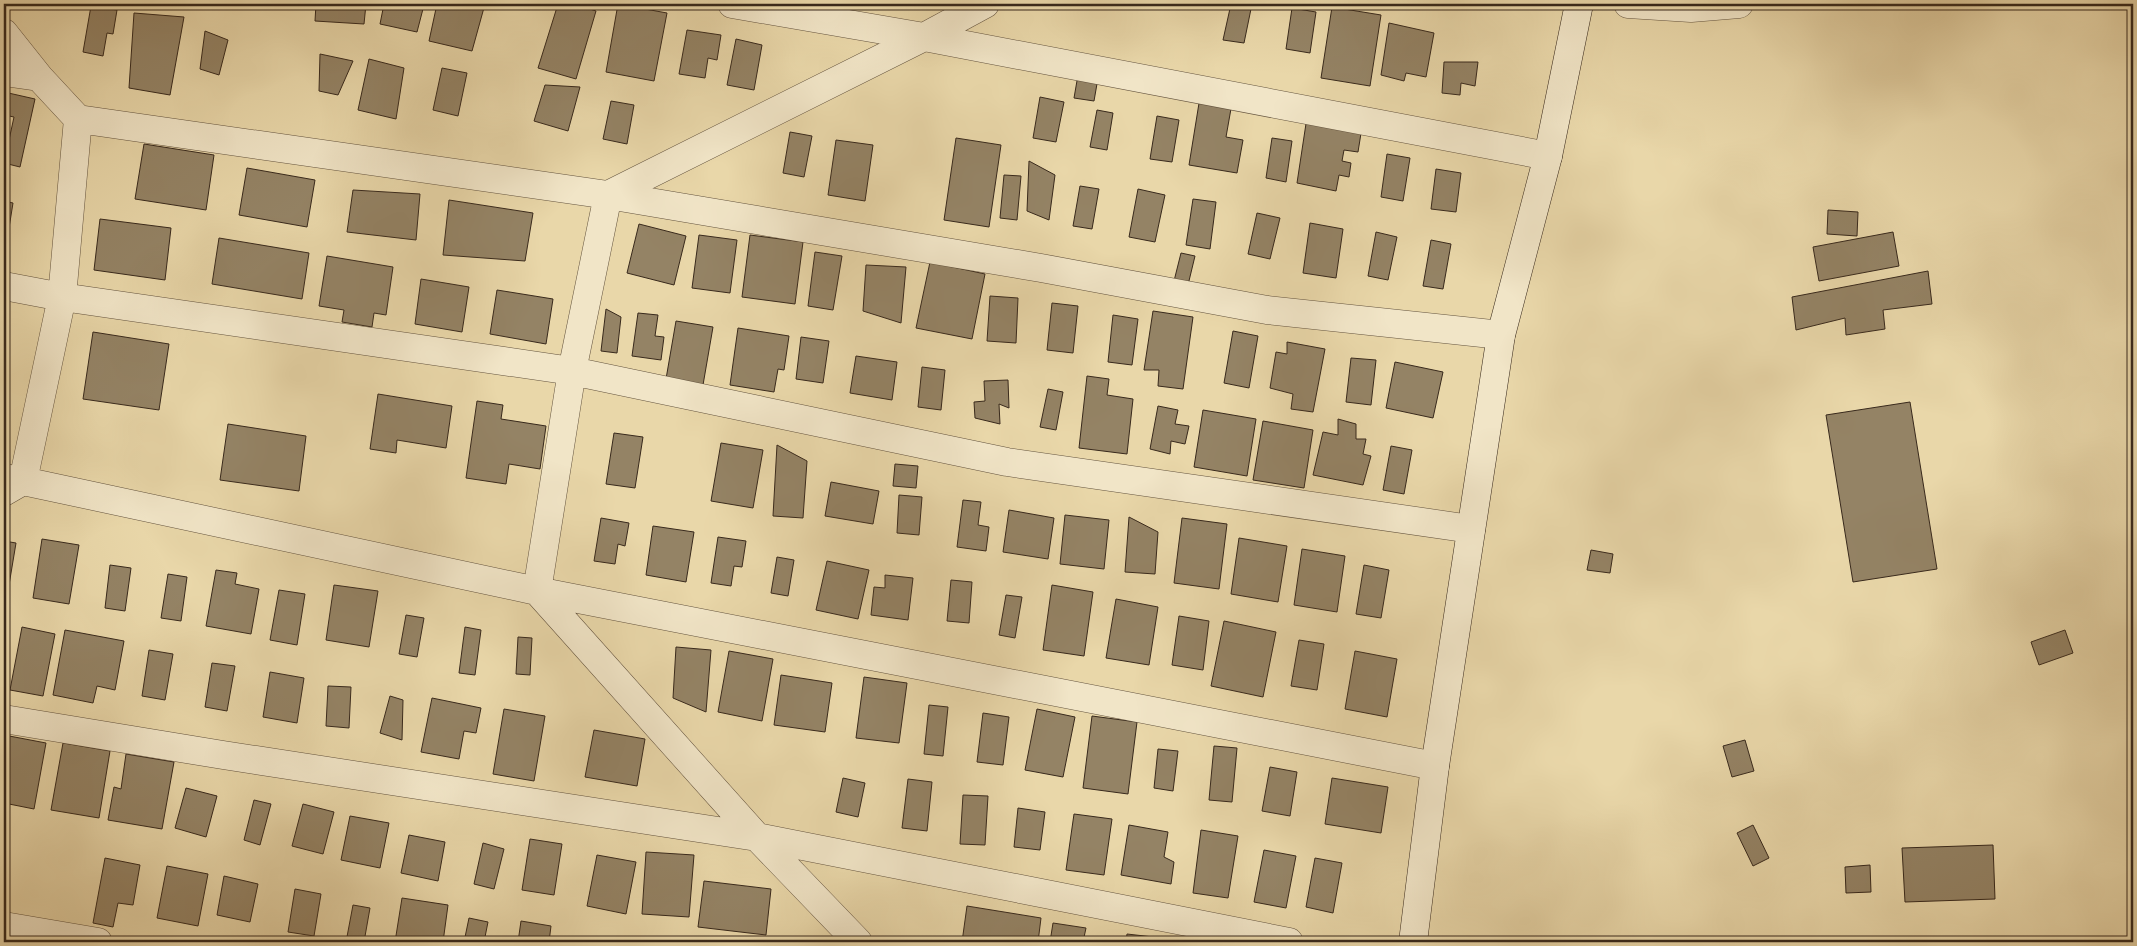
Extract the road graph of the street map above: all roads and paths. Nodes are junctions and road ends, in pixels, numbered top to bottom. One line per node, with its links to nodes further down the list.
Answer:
1 (732, 4): 7 (street)
2 (985, 4): 7 (street)
3 (1579, 4): 11 (street)
4 (1628, 4): 5 (street)
5 (1739, 4)
6 (4, 33): 9 (street)
7 (924, 37): 11 (street); 12 (street)
8 (4, 72): 9 (street)
9 (38, 77): 10 (street)
10 (78, 119): 12 (street); 14 (street)
11 (1548, 156): 15 (street)
12 (608, 195): 15 (street); 16 (street)
13 (4, 286): 14 (street)
14 (62, 297): 16 (street); 17 (street)
15 (1501, 334): 18 (street)
16 (572, 371): 18 (street); 19 (street)
17 (10, 484): 19 (street)
18 (1471, 529): 21 (street)
19 (537, 591): 21 (street); 22 (street)
20 (4, 719): 22 (street)
21 (1435, 766): 27 (street)
22 (757, 837): 25 (street); 26 (street)
23 (4, 926): 24 (street)
24 (98, 942)
25 (858, 942)
26 (1289, 942)
27 (1414, 942)

